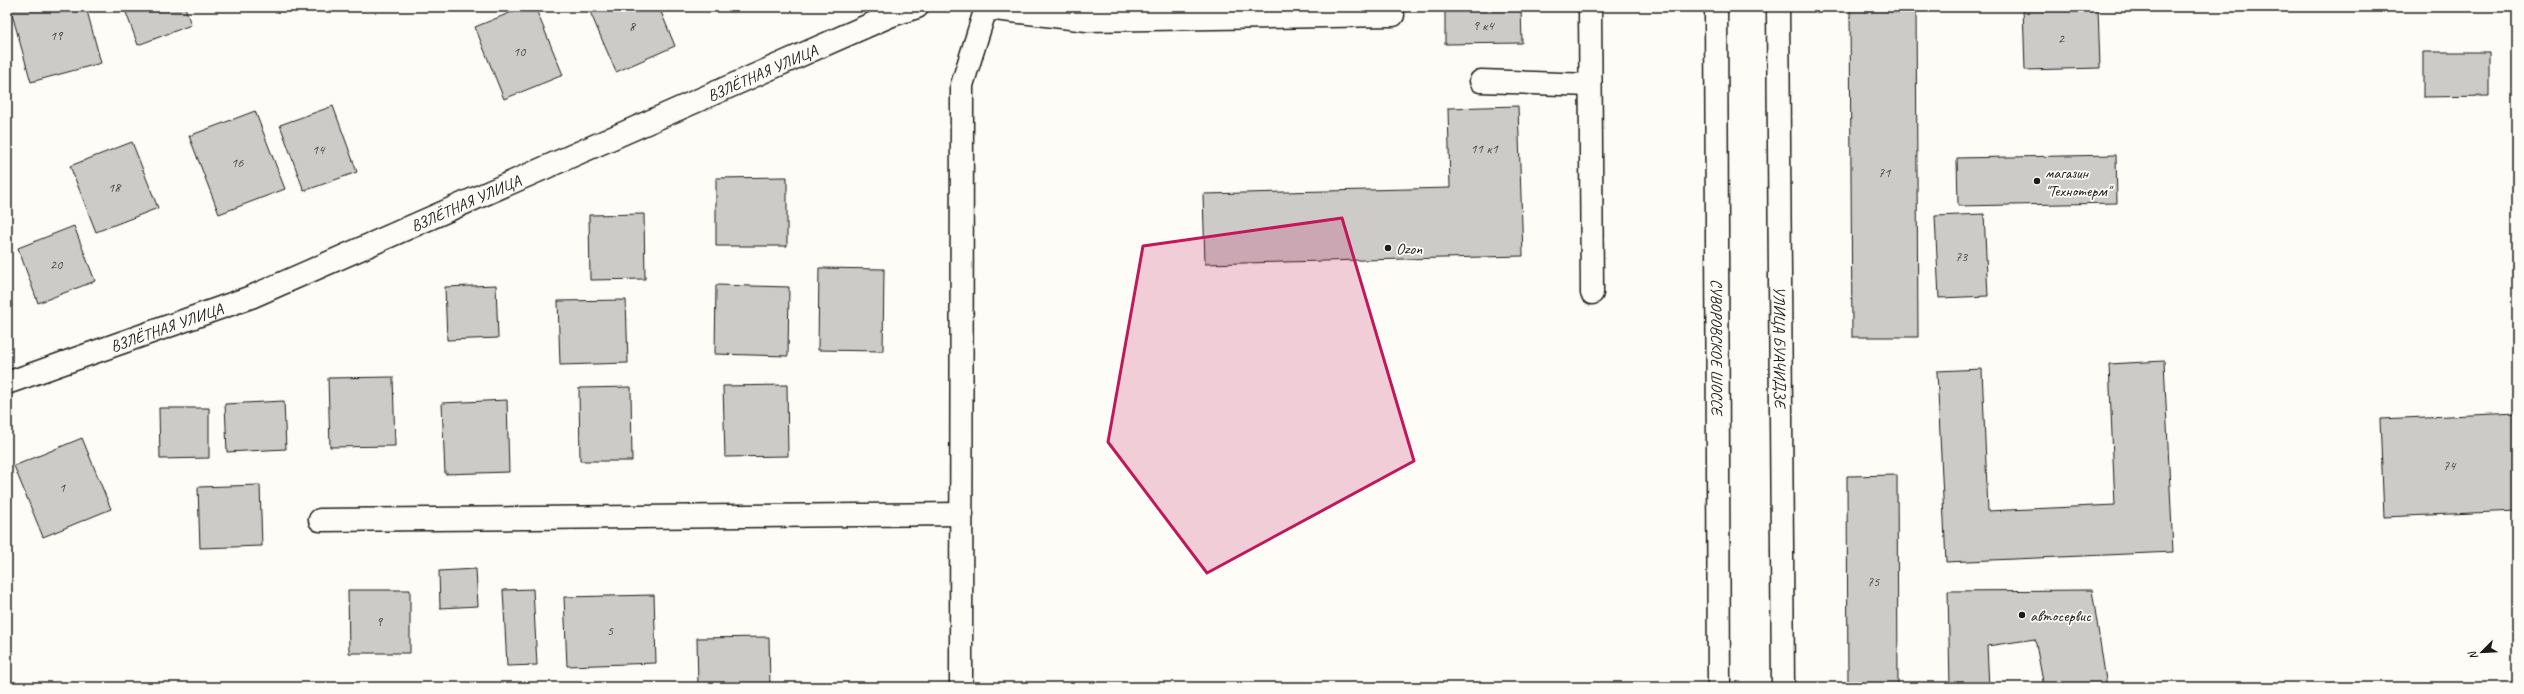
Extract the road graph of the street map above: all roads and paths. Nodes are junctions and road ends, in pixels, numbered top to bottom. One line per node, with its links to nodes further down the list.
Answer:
1 (917, 7): 10 (street, ВЗЛЁТНАЯ УЛИЦА)
2 (984, 7): 6 (street); 11 (street)
3 (1590, 7): 8 (street)
4 (1716, 7): 14 (street, СУВОРОВСКОЕ ШОССЕ)
5 (1778, 7): 15 (street, УЛИЦА БУАЧИДЗЕ)
6 (1393, 15)
7 (1481, 81): 8 (street)
8 (1590, 85): 9 (street)
9 (1592, 294)
10 (7, 383)
11 (962, 514): 12 (street); 13 (street)
12 (320, 520)
13 (961, 687)
14 (1720, 687)
15 (1783, 687)

